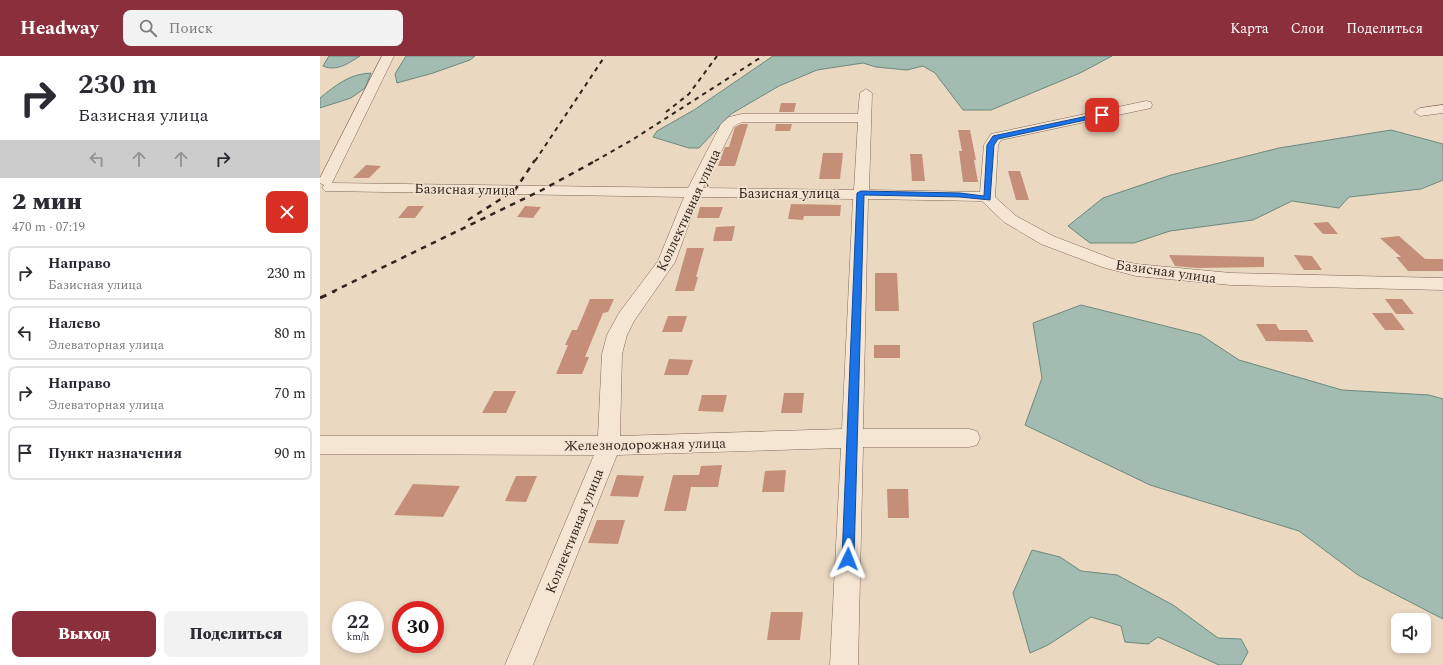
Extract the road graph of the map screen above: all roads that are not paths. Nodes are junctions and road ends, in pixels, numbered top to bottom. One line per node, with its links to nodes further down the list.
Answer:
1 (388, 56): 7 (street)
2 (866, 93): 6 (street)
3 (1146, 106): 10 (street)
4 (1443, 109): 5 (street)
5 (1420, 112)
6 (865, 118): 8 (street, Коллективная улица); 9 (street)
7 (324, 187): 8 (street, Базисная улица)
8 (693, 193): 9 (street, Базисная улица); 14 (street, Коллективная улица)
9 (861, 193): 10 (street, Базисная улица); 12 (street)
10 (987, 198): 11 (street, Базисная улица)
11 (1443, 284)
12 (852, 438): 13 (street, Железнодорожная улица); 14 (street, Железнодорожная улица); 17 (street)
13 (969, 438)
14 (609, 446): 15 (street, Железнодорожная улица); 16 (street, Коллективная улица)
15 (321, 447)
16 (518, 665)
17 (844, 665)

